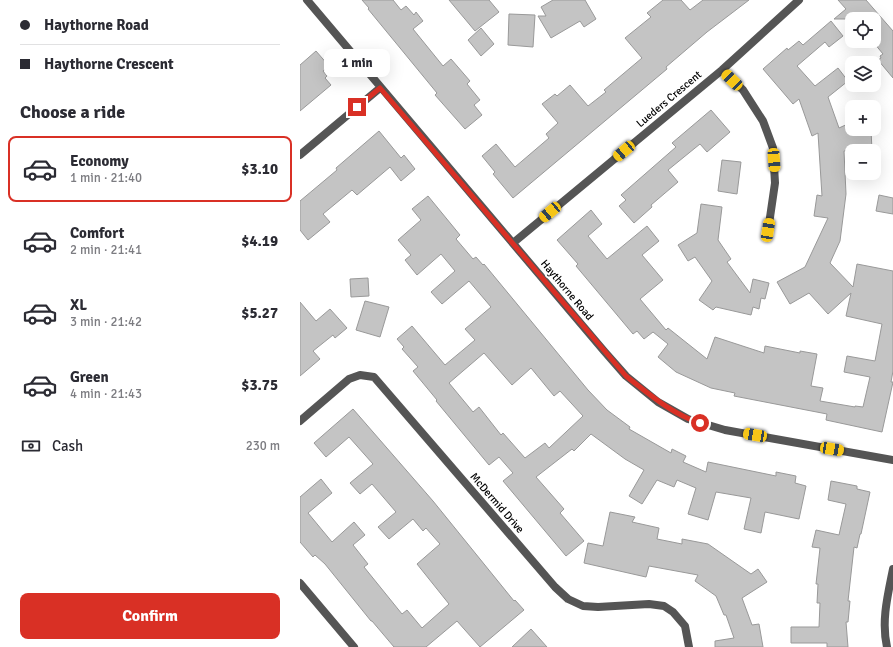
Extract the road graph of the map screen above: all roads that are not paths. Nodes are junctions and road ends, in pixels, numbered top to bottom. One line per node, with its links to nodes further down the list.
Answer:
1 (308, 0): 4 (street, Haythorne Road)
2 (799, 0): 3 (street, Lueders Crescent)
3 (722, 70): 6 (street); 7 (street, Lueders Crescent)
4 (380, 88): 5 (street); 7 (street, Haythorne Road)
5 (300, 155)
6 (768, 230)
7 (513, 243): 9 (street, Haythorne Road)
8 (300, 421): 13 (street, McDermid Drive)
9 (893, 460)
10 (893, 569): 14 (street)
11 (300, 583): 12 (street)
12 (354, 647)
13 (689, 647)
14 (887, 647)

